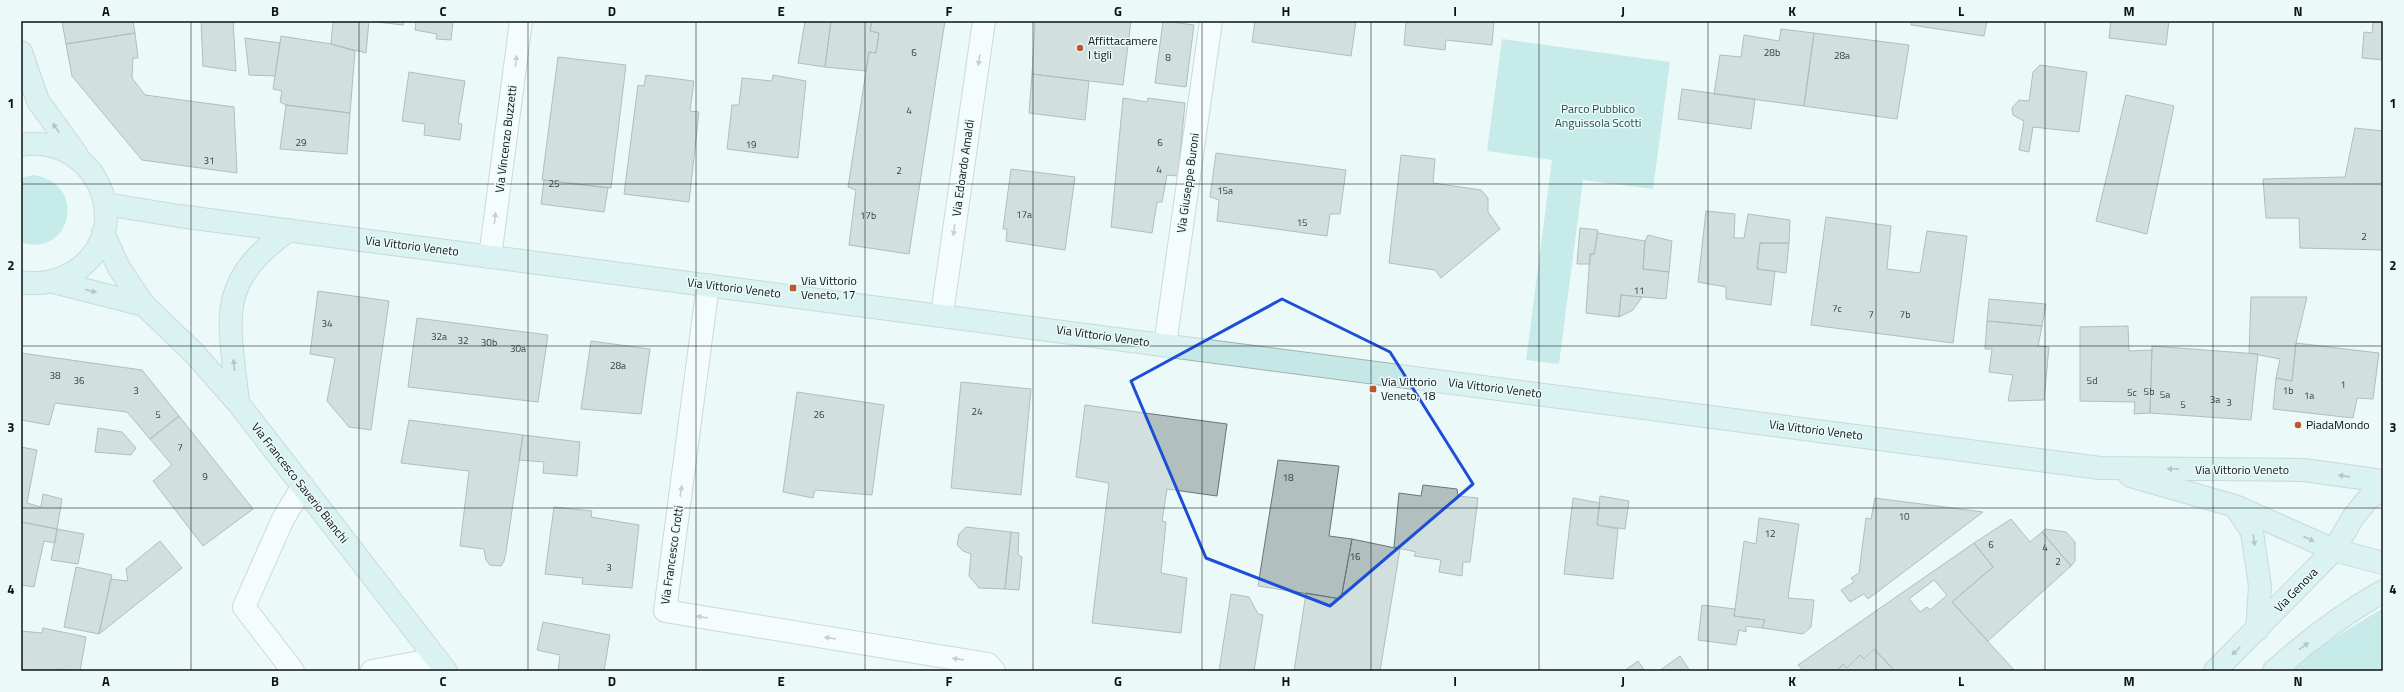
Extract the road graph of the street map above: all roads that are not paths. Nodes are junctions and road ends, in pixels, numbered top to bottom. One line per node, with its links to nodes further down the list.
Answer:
1 (521, 21): 10 (street, Via Vincenzo Buzzetti, one-way to 1)
2 (984, 21): 15 (street, Via Edoardo Amaldi, one-way to 15)
3 (1211, 21): 16 (street, Via Giuseppe Buroni)
4 (21, 52): 6 (main road, one-way to 4)
5 (21, 145): 6 (main road)
6 (79, 159): 7 (main road)
7 (105, 204): 8 (main road, Via Vittorio Veneto); 9 (main road)
8 (289, 230): 10 (main road, Via Vittorio Veneto); 17 (main road, one-way to 8)
9 (103, 233): 12 (main road); 14 (main road, Via Francesco Saverio Bianchi)
10 (490, 257): 13 (main road, Via Vittorio Veneto)
11 (21, 282): 12 (main road)
12 (54, 282): 14 (main road, one-way to 14)
13 (708, 285): 15 (main road, Via Vittorio Veneto); 31 (street, Via Francesco Crotti, one-way to 13)
14 (144, 305): 17 (main road, Via Francesco Saverio Bianchi)
15 (942, 314): 16 (main road, Via Vittorio Veneto)
16 (1165, 345): 18 (main road, Via Vittorio Veneto)
17 (238, 403): 20 (main road, Via Francesco Saverio Bianchi)
18 (2100, 468): 19 (main road, Via Vittorio Veneto, one-way to 18); 22 (main road, Via Vittorio Veneto)
19 (2383, 481)
20 (302, 486): 28 (main road, Via Francesco Saverio Bianchi); 29 (street)
21 (2383, 490): 23 (main road, Via Genova)
22 (2235, 506): 24 (main road, one-way to 24); 27 (main road, one-way to 27)
23 (2354, 516): 24 (main road, Via Genova); 25 (main road)
24 (2334, 550): 25 (main road); 27 (main road, Via Genova)
25 (2383, 563)
26 (2383, 591): 33 (main road, one-way to 26)
27 (2257, 630): 32 (main road, Via Genova, one-way to 32)
28 (441, 665): 30 (street)
29 (293, 671)
30 (372, 671)
31 (994, 671)
32 (2215, 671)
33 (2274, 671)

